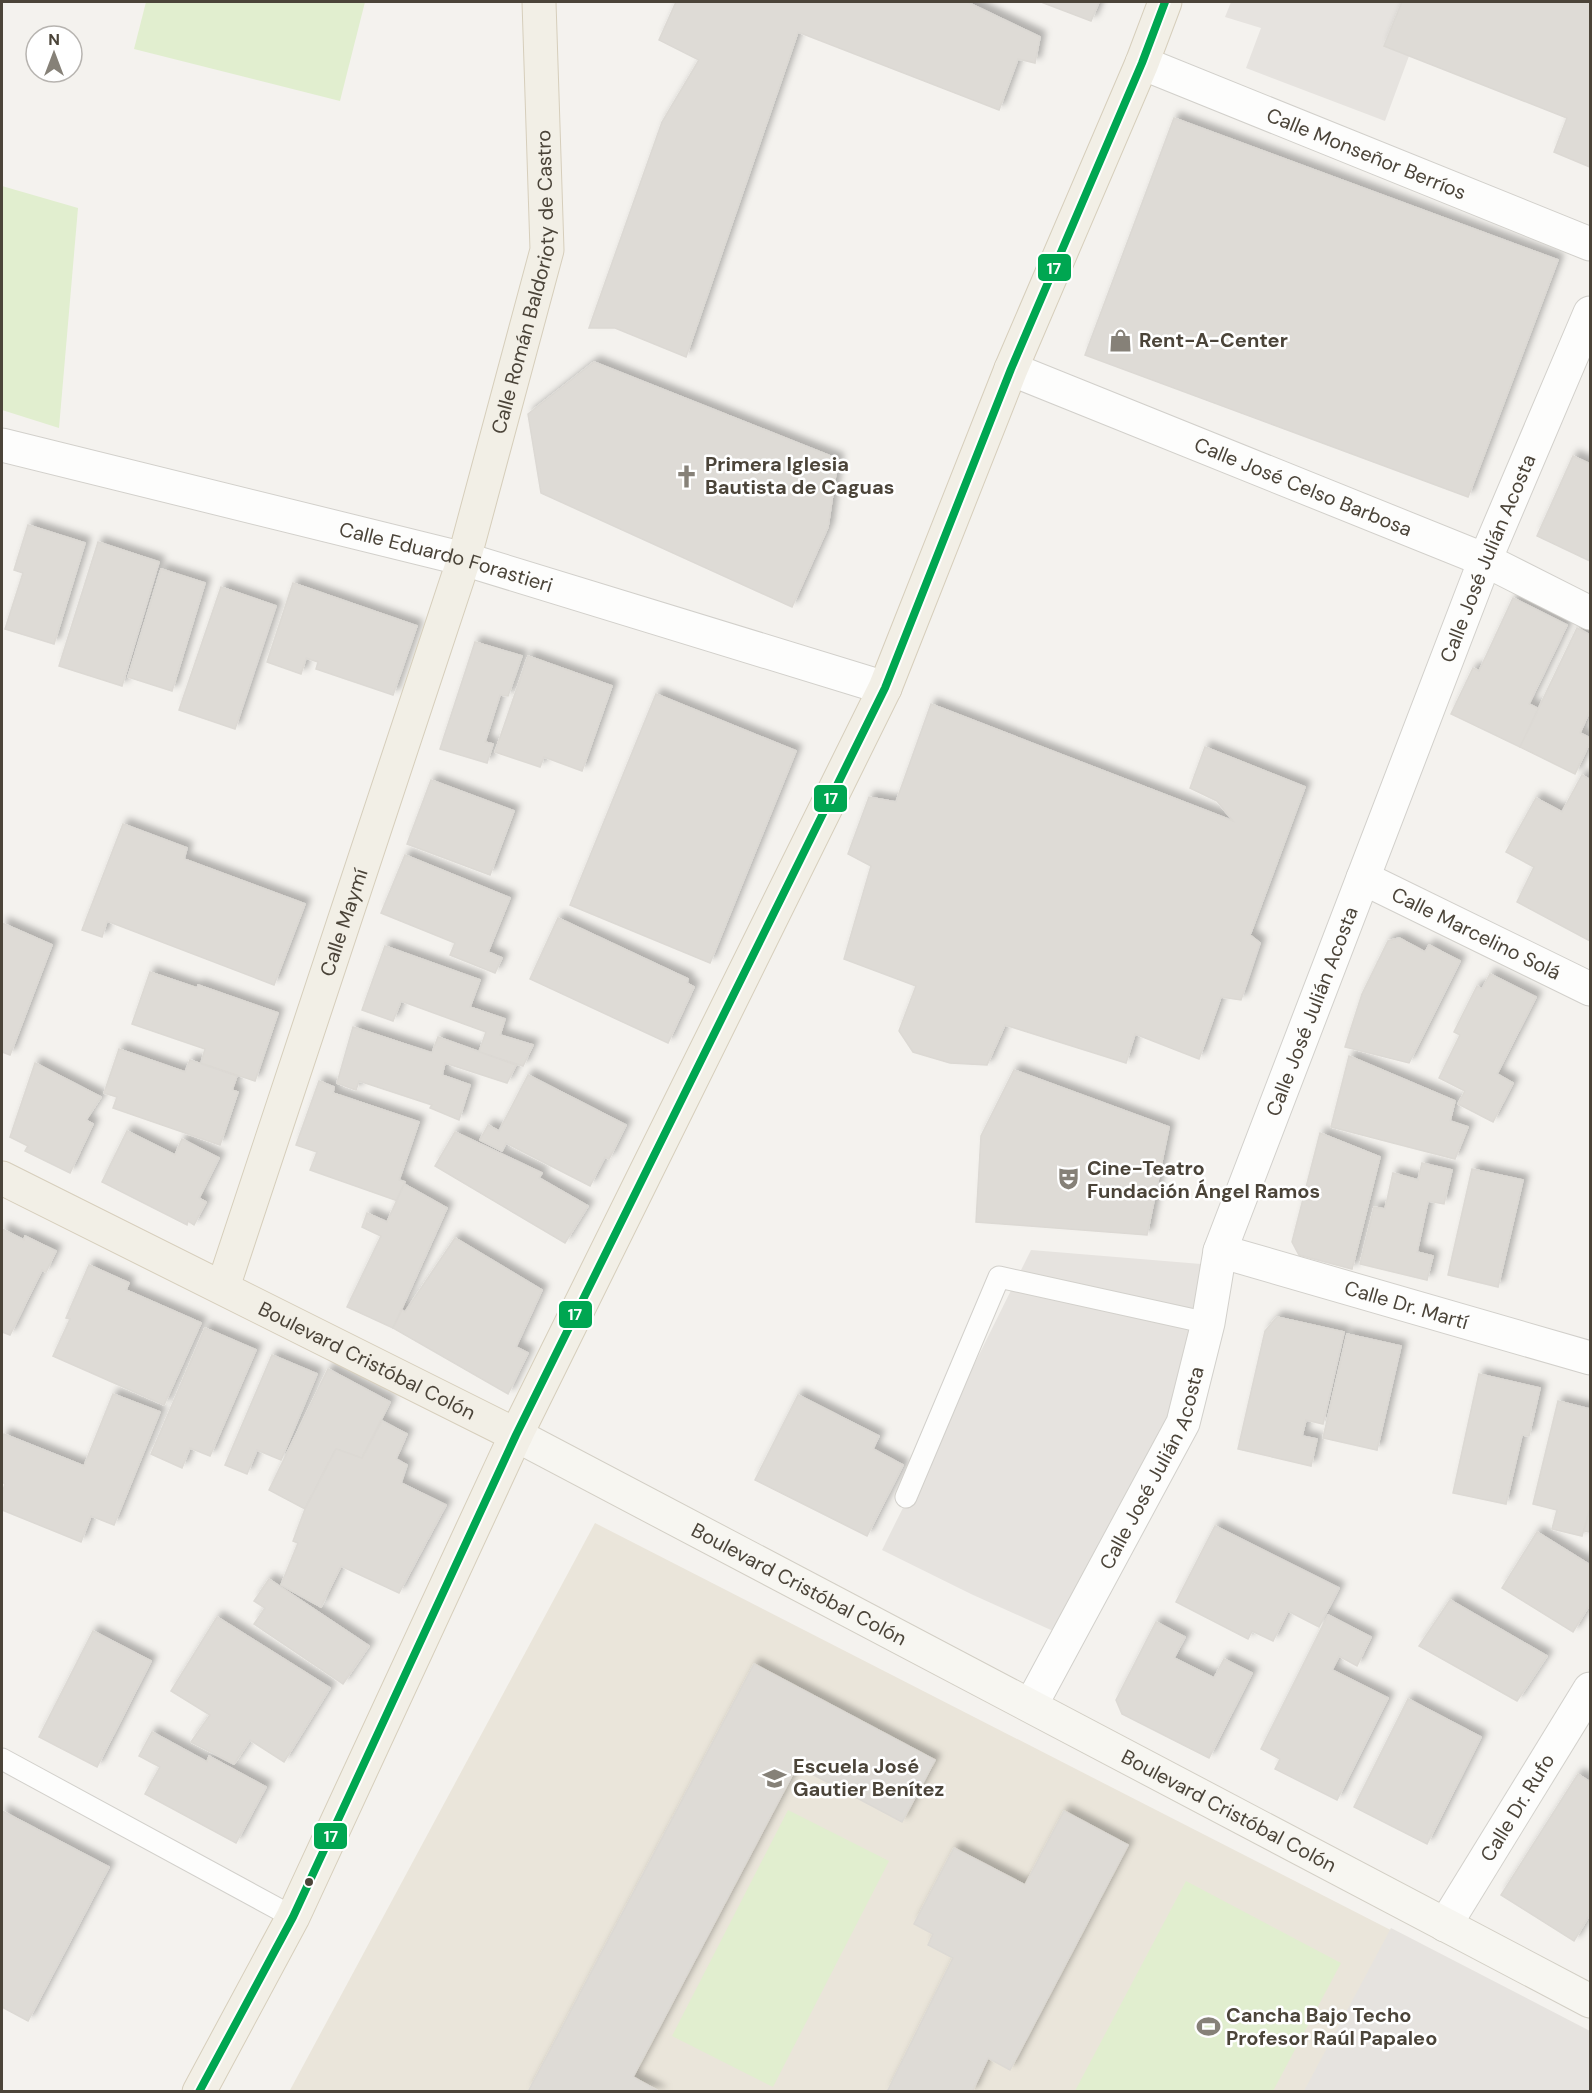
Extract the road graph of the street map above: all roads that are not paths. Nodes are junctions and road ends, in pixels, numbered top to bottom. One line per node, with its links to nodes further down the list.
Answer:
1 (539, 2): 8 (main road, Calle Román Baldorioty de Castro)
2 (1165, 2): 3 (main road)
3 (1142, 63): 4 (street, Calle Monseñor Berríos); 6 (main road)
4 (1590, 244)
5 (1590, 313): 9 (street, Calle José Julián Acosta)
6 (1011, 369): 9 (street, Calle José Celso Barbosa); 11 (main road)
7 (2, 445): 8 (street, Calle Eduardo Forastieri)
8 (464, 559): 11 (street, Calle Eduardo Forastieri); 16 (main road, Calle Maymí)
9 (1485, 560): 10 (street, Calle José Celso Barbosa); 12 (street, Calle José Julián Acosta)
10 (1590, 613)
11 (885, 688): 19 (main road)
12 (1363, 878): 13 (street, Calle Marcelino Solá); 15 (street, Calle José Julián Acosta)
13 (1590, 989)
14 (2, 1178): 16 (main road, Boulevard Cristóbal Colón)
15 (1220, 1251): 17 (street, Calle José Julián Acosta); 18 (street, Calle Dr. Martí)
16 (223, 1287): 19 (main road, Boulevard Cristóbal Colón)
17 (1208, 1323): 20 (lane); 22 (street, Calle José Julián Acosta)
18 (1590, 1358)
19 (516, 1436): 22 (street, Boulevard Cristóbal Colón); 24 (main road)
20 (906, 1497)
21 (1590, 1689): 25 (street, Calle Dr. Rufo)
22 (1031, 1705): 25 (street, Boulevard Cristóbal Colón)
23 (2, 1759): 24 (lane)
24 (293, 1917): 27 (main road)
25 (1445, 1925): 26 (street, Boulevard Cristóbal Colón)
26 (1590, 2001)
27 (199, 2091)

